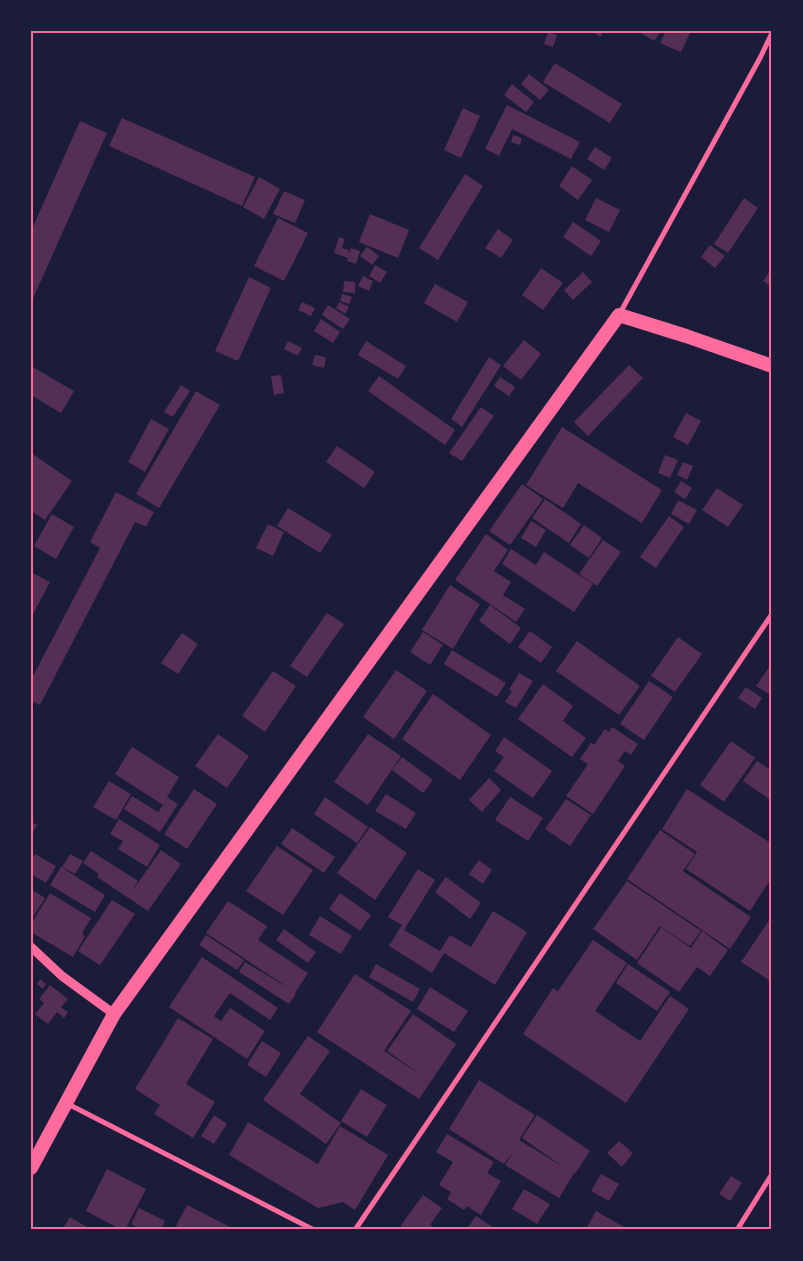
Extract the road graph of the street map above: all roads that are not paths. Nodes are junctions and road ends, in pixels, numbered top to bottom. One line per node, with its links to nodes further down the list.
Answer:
1 (772, 33): 2 (street)
2 (619, 316): 3 (highway); 6 (highway)
3 (772, 366)
4 (772, 614): 11 (street)
5 (31, 947): 6 (street)
6 (114, 1014): 7 (highway)
7 (66, 1103): 8 (highway); 10 (street)
8 (31, 1168)
9 (772, 1174): 12 (street)
10 (314, 1230)
11 (355, 1230)
12 (738, 1230)

